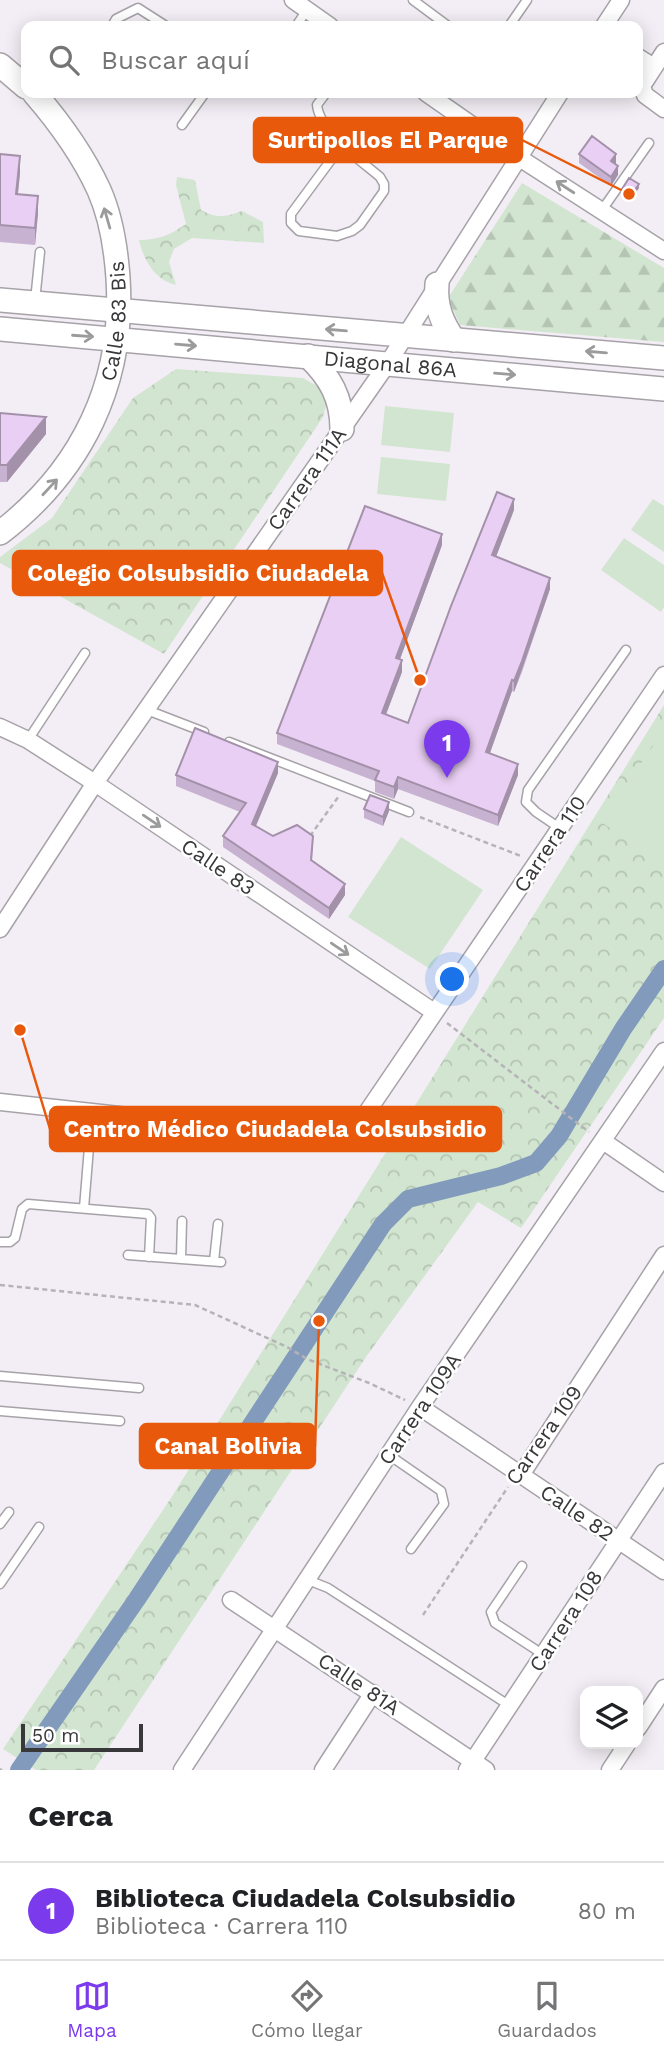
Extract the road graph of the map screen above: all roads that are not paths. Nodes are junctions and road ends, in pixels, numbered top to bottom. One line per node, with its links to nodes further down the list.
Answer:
1 (293, 0): 5 (street)
2 (413, 0): 10 (lane)
3 (527, 0): 11 (lane)
4 (621, 0): 12 (street)
5 (307, 10): 8 (lane); 9 (street)
6 (115, 21): 7 (lane)
7 (158, 21)
8 (299, 21)
9 (323, 21)
10 (441, 21)
11 (512, 21)
12 (607, 21)
13 (664, 52): 16 (street)
14 (643, 60): 16 (street)
15 (0, 65): 17 (street)
16 (654, 67): 23 (street)
17 (21, 82)
18 (38, 98): 34 (street, Calle 83 Bis, one-way to 18)
19 (199, 98): 24 (lane)
20 (322, 98): 26 (lane)
21 (433, 98): 27 (street)
22 (557, 98): 27 (street, Carrera 111A)
23 (664, 108)
24 (182, 125)
25 (649, 142): 28 (lane)
26 (342, 145): 26 (lane)
27 (519, 157): 28 (street, one-way to 27); 31 (street, Carrera 111A)
28 (602, 210): 29 (street)
29 (664, 251)
30 (40, 252): 33 (lane)
31 (437, 284): 37 (street, Carrera 111A); 39 (street)
32 (0, 300): 33 (street, Diagonal 86A)
33 (35, 303): 34 (street, Diagonal 86A); 36 (street)
34 (120, 309): 37 (street, Diagonal 86A, one-way to 34); 38 (street, Calle 83 Bis)
35 (0, 329): 36 (street, Diagonal 86A)
36 (31, 332): 38 (street, Diagonal 86A, one-way to 38)
37 (404, 336): 39 (street, Diagonal 86A); 42 (street, Carrera 111A)
38 (118, 339): 40 (street, Diagonal 86A, one-way to 40); 45 (street, Calle 83 Bis, one-way to 38)
39 (454, 340): 41 (street, Diagonal 86A, one-way to 39)
40 (308, 356): 42 (street, Diagonal 86A); 44 (street)
41 (664, 358)
42 (388, 363): 43 (street, Diagonal 86A, one-way to 43); 44 (street, Carrera 111A)
43 (664, 389)
44 (342, 429): 49 (street, Carrera 111A)
45 (0, 533)
46 (626, 650): 56 (lane)
47 (85, 653): 53 (lane)
48 (664, 674): 56 (street, Carrera 110)
49 (147, 710): 51 (lane); 54 (street, Carrera 111A)
50 (0, 727): 53 (street, Calle 83)
51 (208, 734)
52 (220, 739): 55 (lane)
53 (29, 740): 54 (street, Calle 83)
54 (95, 783): 57 (street, Carrera 111A); 58 (street, Calle 83, one-way to 58)
55 (409, 812)
56 (561, 829): 58 (street, Carrera 110)
57 (0, 929)
58 (434, 1012): 61 (street, Carrera 110)
59 (664, 1051): 62 (street, Carrera 109A)
60 (0, 1102): 61 (street, Carrera 110)
61 (92, 1111): 64 (lane)
62 (603, 1141): 63 (street); 74 (street, Carrera 109A)
63 (664, 1183)
64 (84, 1208): 67 (lane); 70 (lane)
65 (182, 1221): 71 (lane)
66 (218, 1224): 71 (lane)
67 (0, 1242)
68 (128, 1255): 70 (lane)
69 (664, 1255): 79 (street, Carrera 109)
70 (149, 1257): 71 (lane)
71 (181, 1259)
72 (0, 1376): 73 (lane)
73 (139, 1388)
74 (420, 1407): 77 (street, Carrera 109A); 79 (street, Calle 82)
75 (0, 1411): 76 (lane)
76 (120, 1420)
77 (389, 1455): 84 (lane); 87 (street, Carrera 109A)
78 (664, 1472): 83 (street, Carrera 108)
79 (521, 1475): 83 (street, Calle 82)
80 (9, 1513): 81 (lane)
81 (0, 1524)
82 (39, 1527): 88 (lane)
83 (619, 1541): 86 (street, Calle 82); 91 (street, Carrera 108)
84 (411, 1549)
85 (522, 1566): 91 (lane)
86 (664, 1571)
87 (308, 1580): 90 (street, Carrera 109A); 94 (lane)
88 (0, 1584)
89 (231, 1600): 90 (street, Calle 81A)
90 (277, 1628): 93 (street, Calle 81A); 98 (street, Carrera 109A)
91 (544, 1655): 94 (street, Carrera 108)
92 (664, 1688): 95 (street)
93 (373, 1693): 97 (street, Calle 81A); 99 (street)
94 (510, 1706): 97 (street, Carrera 108)
95 (643, 1720)
96 (624, 1749): 100 (street)
97 (476, 1767)
98 (182, 1770)
99 (323, 1770)
100 (610, 1770)

